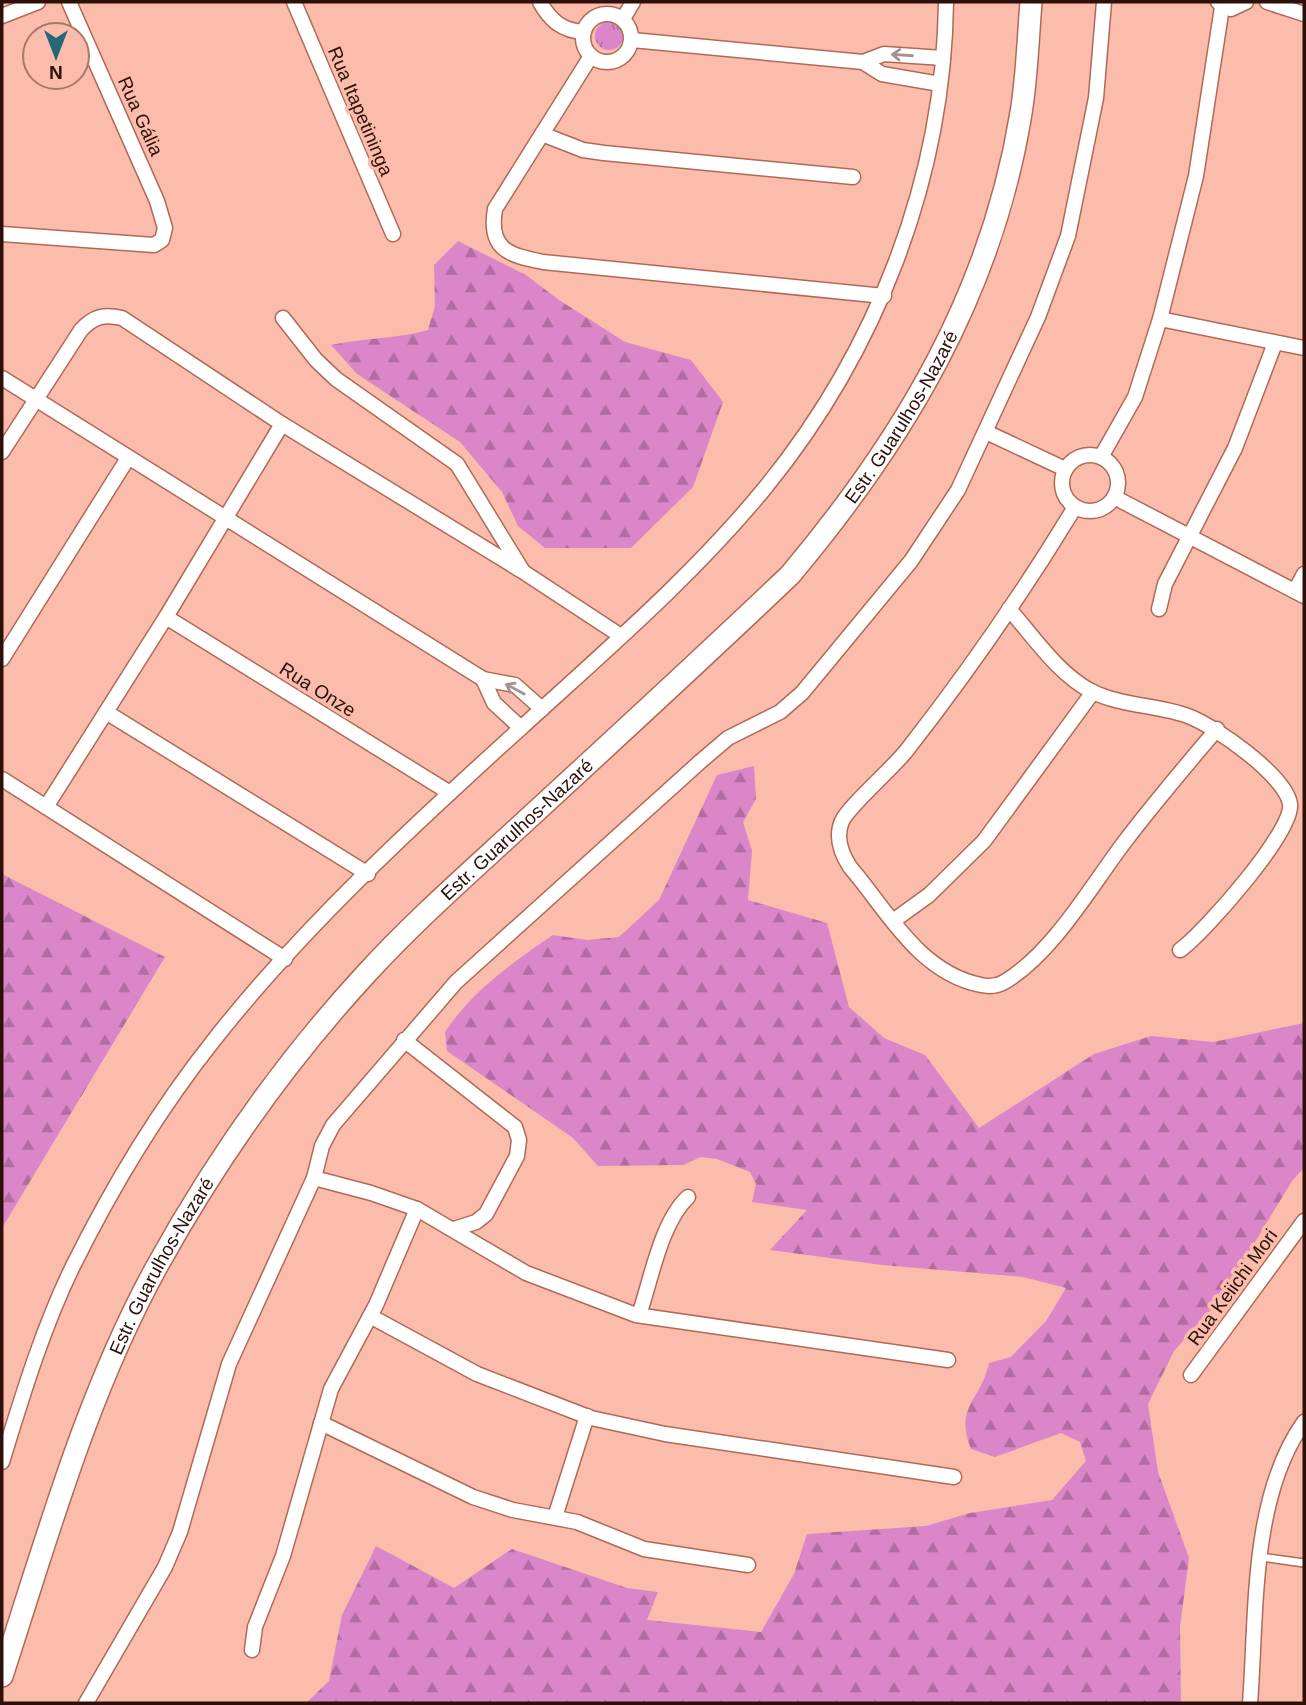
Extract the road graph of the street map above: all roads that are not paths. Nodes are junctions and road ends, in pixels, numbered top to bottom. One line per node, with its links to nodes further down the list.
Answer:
1 (38, 2): 13 (street)
2 (69, 2): 23 (street, Rua Gália)
3 (294, 2): 24 (street, Rua Itapetininga)
4 (540, 2): 15 (street)
5 (633, 2): 14 (street)
6 (946, 2): 18 (street)
7 (1031, 2): 83 (main road, Estr. Guarulhos-Nazaré)
8 (1104, 2): 33 (street)
9 (1246, 2): 11 (street)
10 (1267, 2): 12 (street)
11 (1220, 4): 27 (street)
12 (1304, 14)
13 (2, 16)
14 (623, 19): 15 (street); 16 (street)
15 (584, 32): 17 (street)
16 (632, 40): 17 (street); 19 (street)
17 (591, 56): 21 (street)
18 (943, 58): 19 (street, one-way to 19); 20 (street)
19 (863, 62): 20 (street)
20 (940, 84): 25 (street)
21 (542, 134): 22 (street); 25 (street)
22 (853, 177)
23 (2, 234)
24 (393, 234)
25 (884, 296): 48 (street)
26 (283, 318): 42 (street)
27 (1160, 318): 28 (street); 35 (street)
28 (1275, 342): 29 (street); 41 (street)
29 (1304, 348)
30 (2, 378): 31 (street)
31 (36, 398): 32 (street); 34 (street); 36 (street)
32 (282, 424): 40 (street); 42 (street)
33 (986, 432): 37 (street); 63 (street)
34 (2, 452)
35 (1101, 457): 37 (street); 38 (street)
36 (128, 458): 40 (street); 49 (street)
37 (1065, 469): 39 (street)
38 (1114, 497): 39 (street); 41 (street)
39 (1075, 506): 46 (street)
40 (226, 518): 47 (street); 50 (street)
41 (1191, 537): 44 (street); 45 (street)
42 (522, 571): 48 (street)
43 (1304, 574): 44 (street)
44 (1300, 594)
45 (1159, 608)
46 (1009, 609): 51 (street); 60 (street)
47 (166, 617): 53 (street); 57 (street, Rua Onze)
48 (621, 636): 52 (street)
49 (2, 659)
50 (483, 679): 52 (street, one-way to 50); 54 (street)
51 (1093, 692): 55 (street); 60 (street)
52 (542, 709): 54 (street)
53 (106, 712): 58 (street); 59 (street)
54 (521, 728): 57 (street)
55 (1217, 729): 60 (street); 61 (street)
56 (2, 779): 58 (street)
57 (450, 793): 59 (street)
58 (46, 807): 62 (street)
59 (368, 874): 62 (street)
60 (893, 921)
61 (1180, 950)
62 (285, 959): 76 (street)
63 (404, 1040): 64 (street); 68 (street)
64 (314, 1178): 66 (street); 84 (street)
65 (688, 1197): 69 (street)
66 (417, 1209): 68 (street); 70 (street)
67 (1304, 1221): 72 (street, Rua Keiichi Mori)
68 (454, 1229): 69 (street)
69 (639, 1315): 71 (street)
70 (370, 1316): 73 (street); 75 (street)
71 (948, 1360)
72 (1191, 1375)
73 (587, 1416): 77 (street); 78 (street)
74 (1304, 1422): 79 (street)
75 (321, 1423): 78 (street); 82 (street)
76 (2, 1462)
77 (954, 1477)
78 (555, 1517): 81 (street)
79 (1261, 1558): 80 (lane); 85 (street)
80 (1304, 1563)
81 (748, 1565)
82 (252, 1650)
83 (2, 1676)
84 (86, 1703)
85 (1250, 1703)

